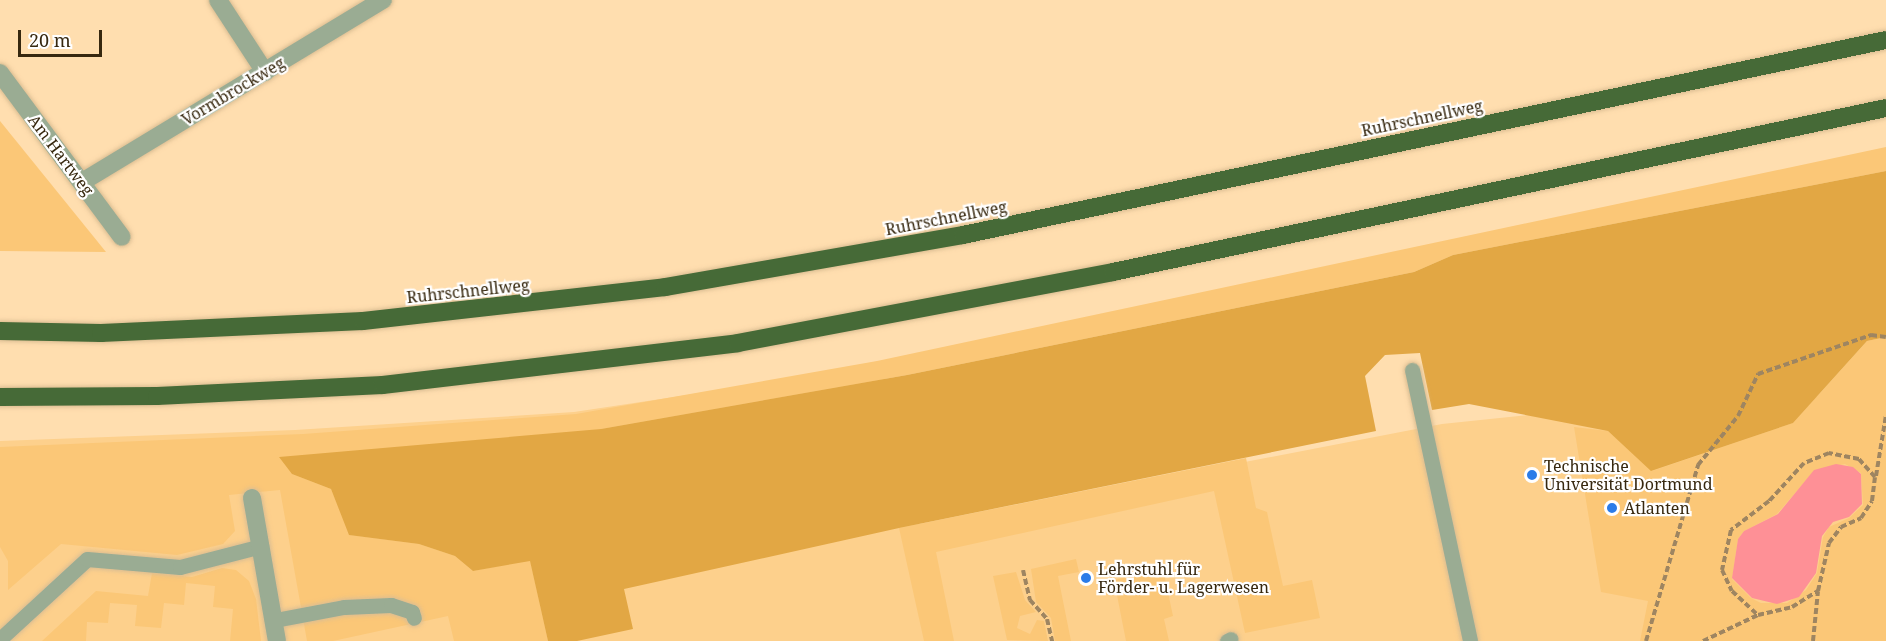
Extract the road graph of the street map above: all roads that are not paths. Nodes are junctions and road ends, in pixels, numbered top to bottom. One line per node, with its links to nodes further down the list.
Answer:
1 (218, 0): 4 (street)
2 (383, 0): 4 (street, Vormbrockweg)
3 (1886, 40): 9 (highway, Ruhrschnellweg)
4 (265, 72): 7 (street, Vormbrockweg)
5 (0, 73): 7 (street, Am Hartweg)
6 (1886, 108): 12 (highway)
7 (82, 182): 8 (street, Am Hartweg)
8 (122, 237)
9 (0, 331)
10 (1412, 370): 20 (lane)
11 (0, 396): 12 (highway)
12 (54, 398): 13 (highway)
13 (0, 410)
14 (252, 498): 15 (street)
15 (261, 546): 17 (street); 18 (lane)
16 (414, 618): 17 (lane)
17 (275, 620): 19 (street)
18 (0, 639)
19 (277, 641)
20 (1470, 641)

